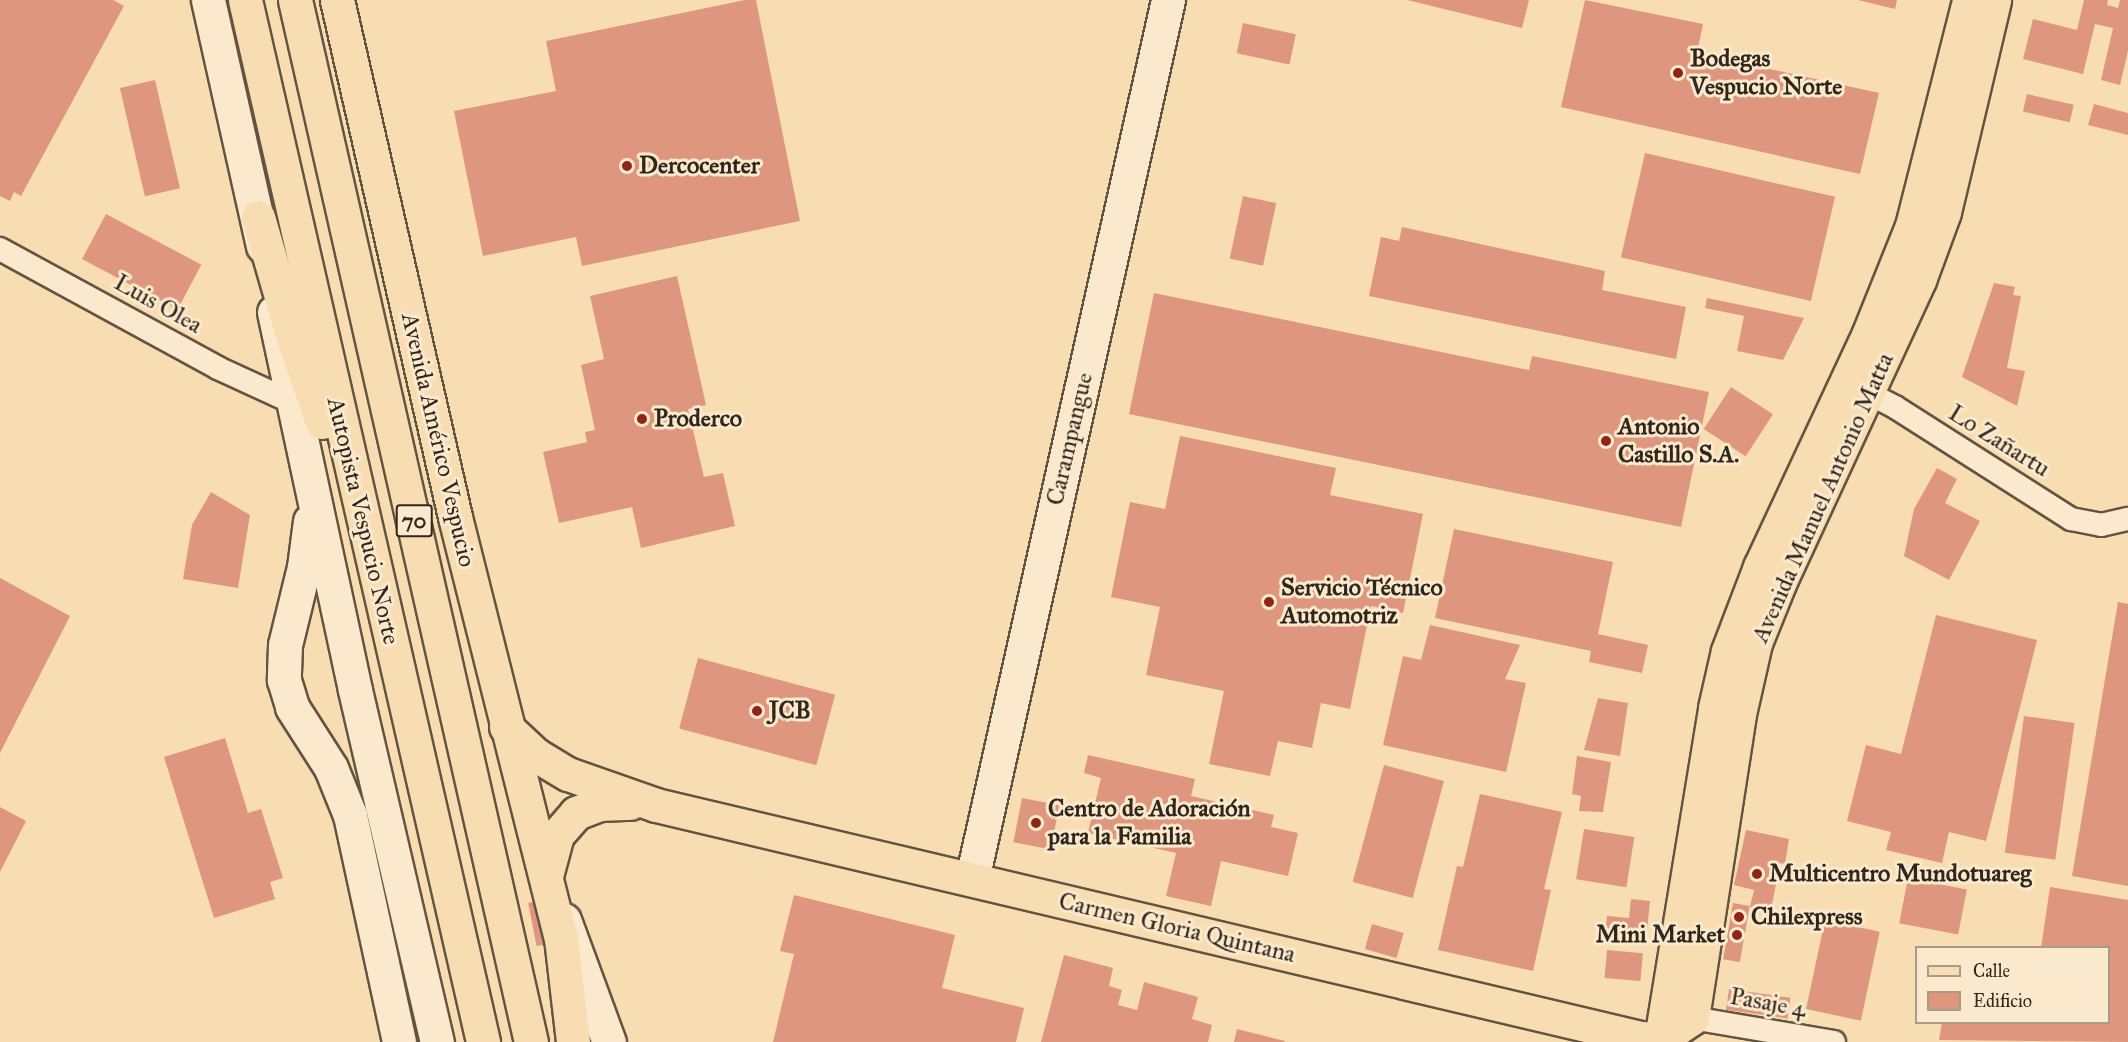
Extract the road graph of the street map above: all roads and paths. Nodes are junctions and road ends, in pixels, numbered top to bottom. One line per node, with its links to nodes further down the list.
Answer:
1 (208, 0): 8 (street)
2 (245, 0): 14 (main road, Autopista Vespucio Norte / 70)
3 (295, 0): 23 (main road, Autopista Vespucio Norte / 70)
4 (336, 0): 15 (main road, Avenida Américo Vespucio)
5 (1168, 0): 18 (street, Carampangue)
6 (1969, 0): 10 (main road, Avenida Manuel Antonio Matta)
7 (1994, 0): 10 (main road, Avenida Manuel Antonio Matta)
8 (258, 217): 11 (street); 14 (main road)
9 (0, 249): 11 (street, Luis Olea)
10 (1858, 388): 13 (street, Lo Zañartu); 19 (main road, Avenida Manuel Antonio Matta)
11 (292, 402): 12 (street)
12 (312, 499): 20 (street); 21 (street)
13 (2128, 519)
14 (373, 567): 22 (main road, Autopista Vespucio Norte / 70)
15 (506, 727): 16 (main road, Carmen Gloria Quintana); 17 (main road, Avenida Américo Vespucio)
16 (656, 805): 17 (main road, Carmen Gloria Quintana); 18 (main road, Carmen Gloria Quintana)
17 (546, 878): 24 (main road, Avenida Américo Vespucio); 25 (street, Avenida Américo Vespucio)
18 (972, 879): 19 (main road, Carmen Gloria Quintana)
19 (1676, 1035): 26 (street, Pasaje 4)
20 (399, 1042)
21 (437, 1042)
22 (483, 1042)
23 (531, 1042)
24 (573, 1042)
25 (609, 1042)
26 (1834, 1042)

